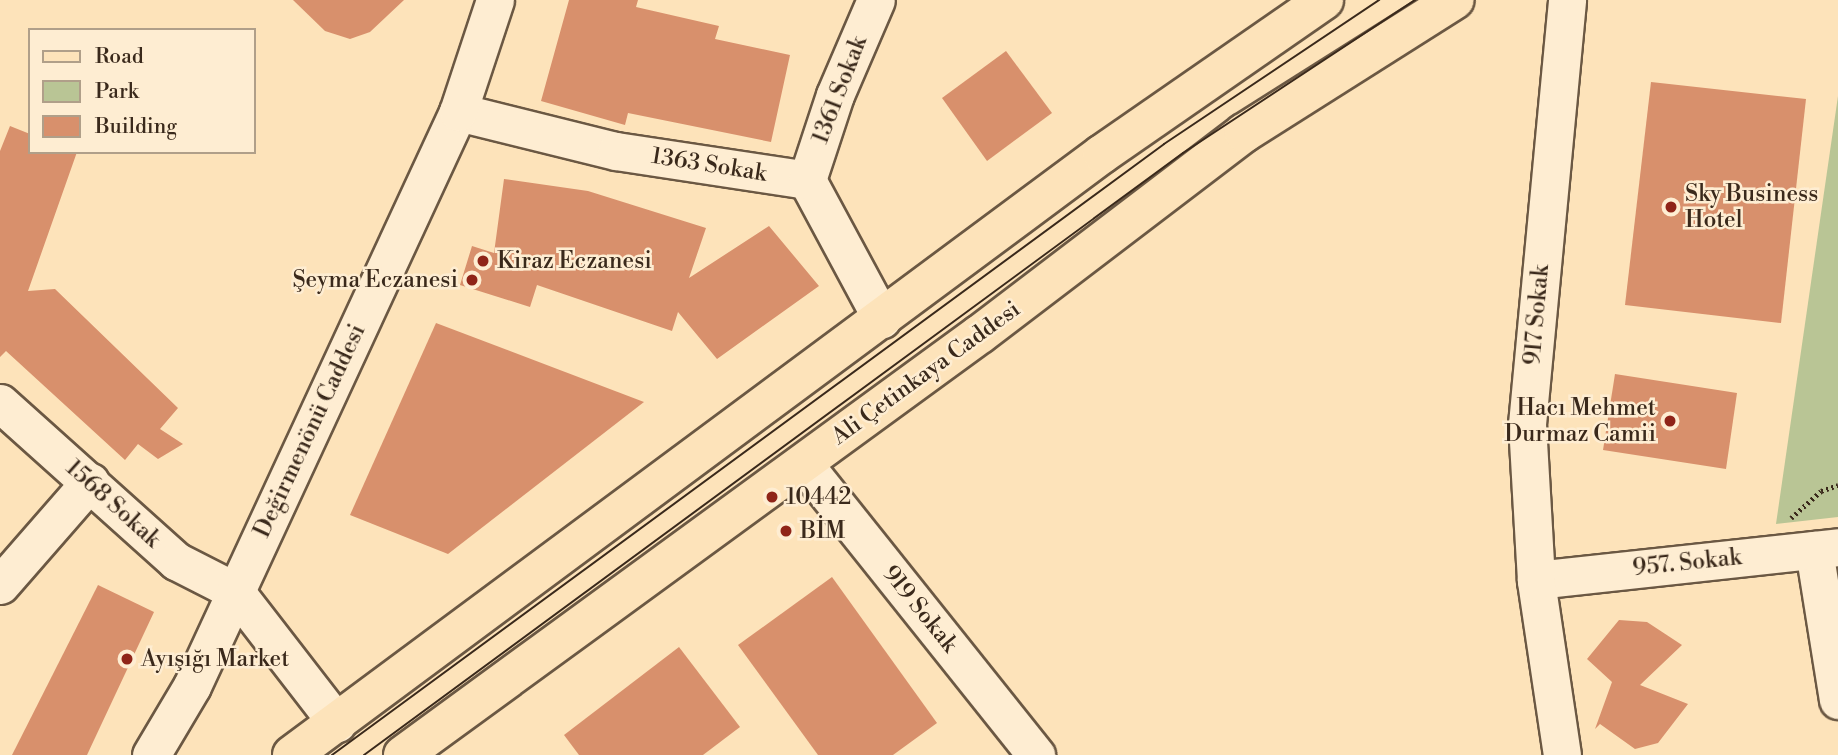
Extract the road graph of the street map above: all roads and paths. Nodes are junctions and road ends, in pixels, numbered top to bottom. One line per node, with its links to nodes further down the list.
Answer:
1 (495, 0): 6 (street, Değirmenönü Caddesi)
2 (876, 0): 7 (street, 1361 Sokak)
3 (1324, 0): 8 (main road)
4 (1454, 0): 10 (main road, Ali Çetinkaya Caddesi)
5 (1567, 0): 14 (street, 917 Sokak)
6 (458, 112): 7 (street, 1363 Sokak); 16 (street, Değirmenönü Caddesi)
7 (807, 180): 8 (street)
8 (882, 319): 18 (main road)
9 (0, 403): 11 (street, 1568 Sokak)
10 (803, 463): 21 (main road, Ali Çetinkaya Caddesi); 22 (street, 919 Sokak)
11 (90, 482): 15 (street); 16 (street, 1568 Sokak)
12 (1838, 485): 13 (path)
13 (1812, 550): 14 (street, 957. Sokak); 17 (street)
14 (1536, 580): 23 (street, 917 Sokak)
15 (0, 585)
16 (235, 591): 18 (street); 19 (street, Değirmenönü Caddesi)
17 (1838, 700)
18 (337, 723): 20 (main road)
19 (151, 755)
20 (292, 755)
21 (403, 755)
22 (1036, 755)
23 (1562, 755)

